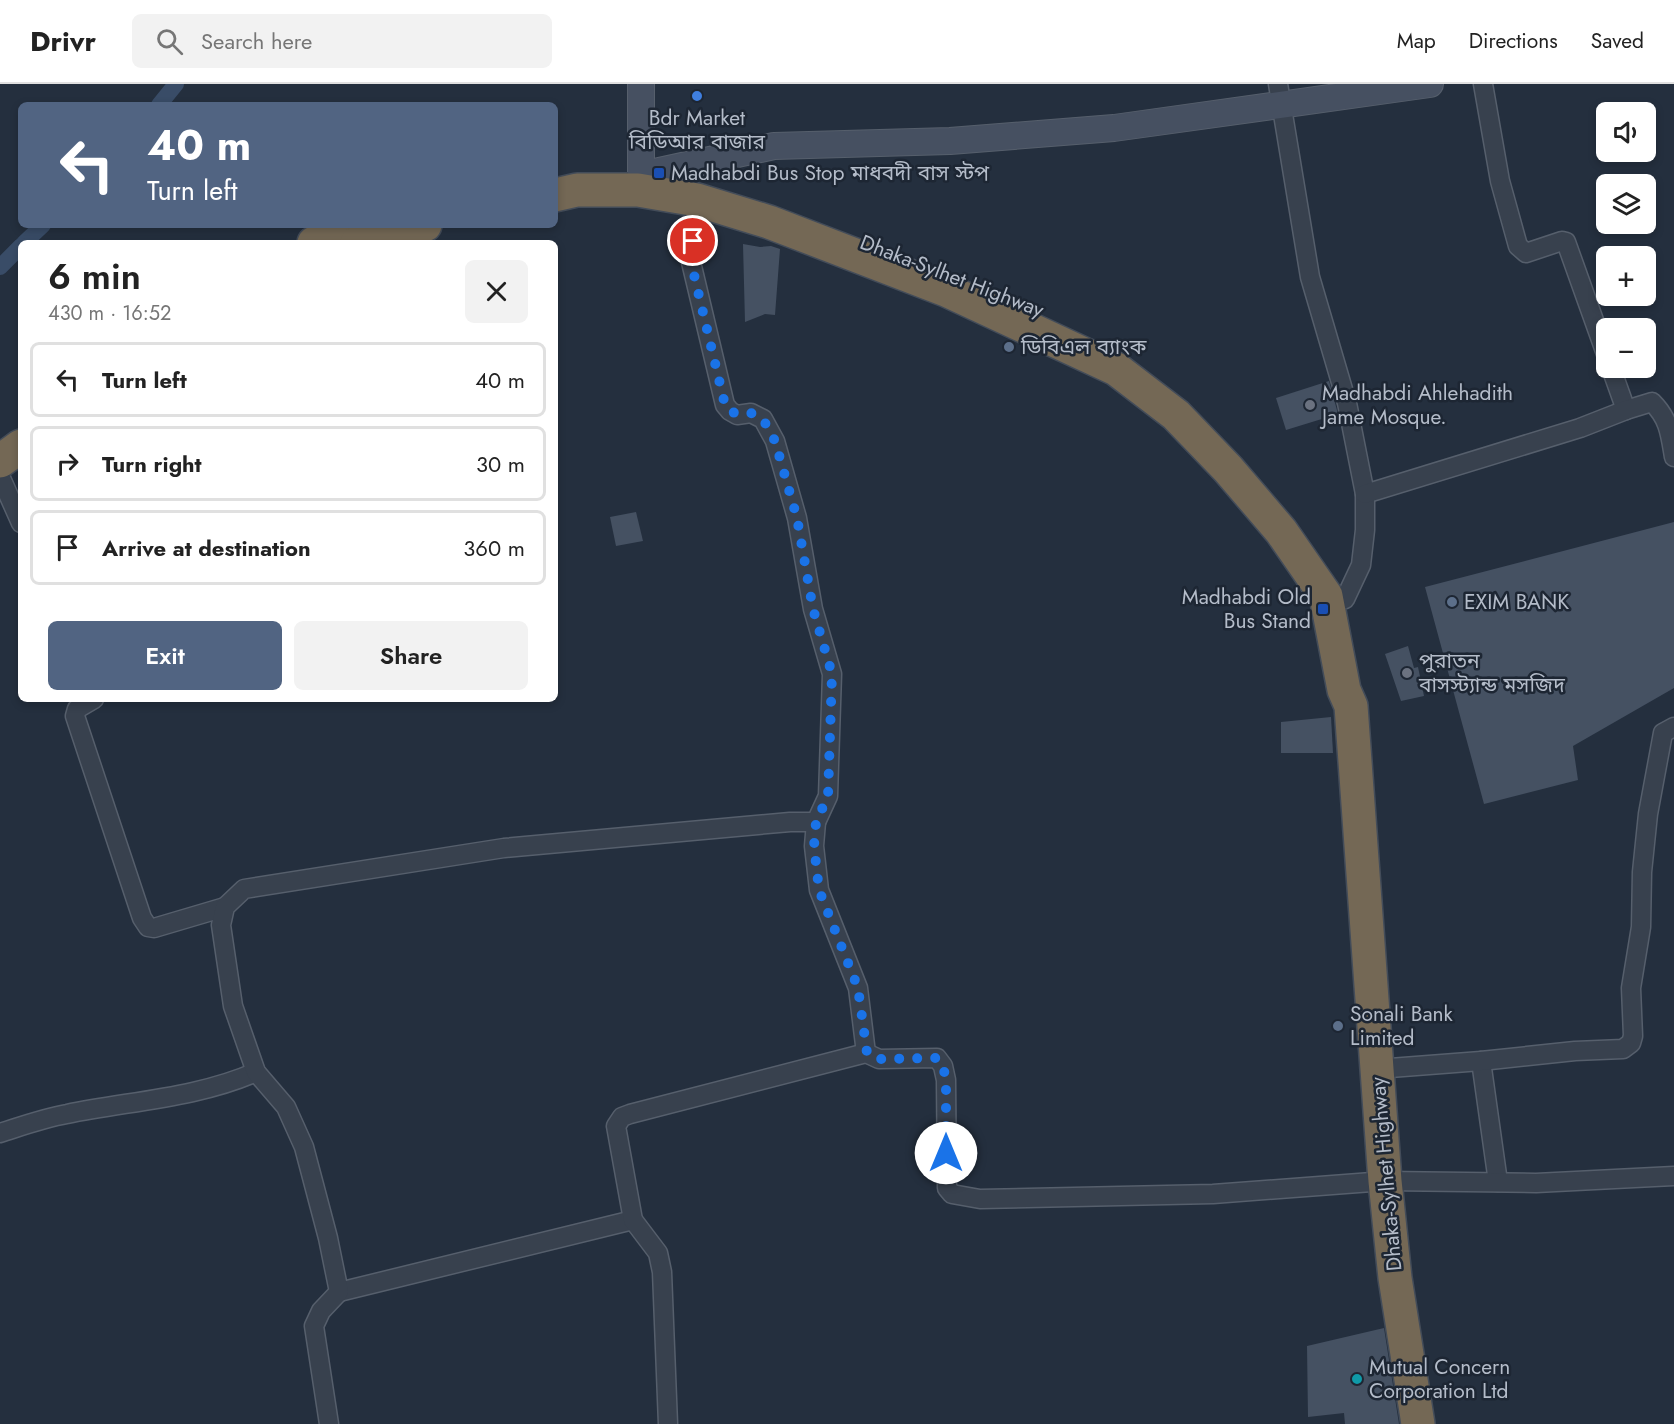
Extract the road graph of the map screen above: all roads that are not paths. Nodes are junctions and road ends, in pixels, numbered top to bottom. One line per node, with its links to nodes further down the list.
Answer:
1 (641, 84): 5 (street)
2 (1430, 84): 4 (street)
3 (1483, 84): 13 (street)
4 (1280, 94): 5 (street); 20 (street)
5 (641, 175): 6 (highway, Dhaka-Sylhet Highway); 22 (highway, Dhaka-Sylhet Highway)
6 (558, 179)
7 (558, 194): 8 (highway, Dhaka-Sylhet Highway)
8 (697, 200): 24 (highway, Dhaka-Sylhet Highway); 26 (street)
9 (360, 228): 11 (highway)
10 (411, 228): 12 (highway)
11 (323, 240)
12 (365, 240)
13 (1596, 326)
14 (1615, 378): 15 (street)
15 (1626, 410): 17 (street); 20 (street)
16 (18, 448): 18 (highway)
17 (1674, 457)
18 (0, 461)
19 (0, 476): 21 (street)
20 (1365, 494): 22 (street)
21 (18, 516)
22 (1345, 599): 24 (highway, Dhaka-Sylhet Highway)
23 (89, 702): 27 (street)
24 (1351, 706): 30 (highway, Dhaka-Sylhet Highway)
25 (1674, 727): 29 (street)
26 (816, 822): 27 (street); 28 (street)
27 (225, 907): 31 (street)
28 (867, 1053): 34 (street); 36 (street)
29 (1481, 1061): 30 (street); 35 (street)
30 (1377, 1069): 34 (highway, Dhaka-Sylhet Highway)
31 (256, 1072): 32 (street); 37 (street)
32 (0, 1133)
33 (1674, 1176): 35 (street)
34 (1385, 1181): 35 (street); 40 (highway, Dhaka-Sylhet Highway)
35 (1498, 1182)
36 (633, 1220): 37 (street); 39 (street)
37 (339, 1292): 38 (street)
38 (329, 1424)
39 (668, 1424)
40 (1418, 1424)

